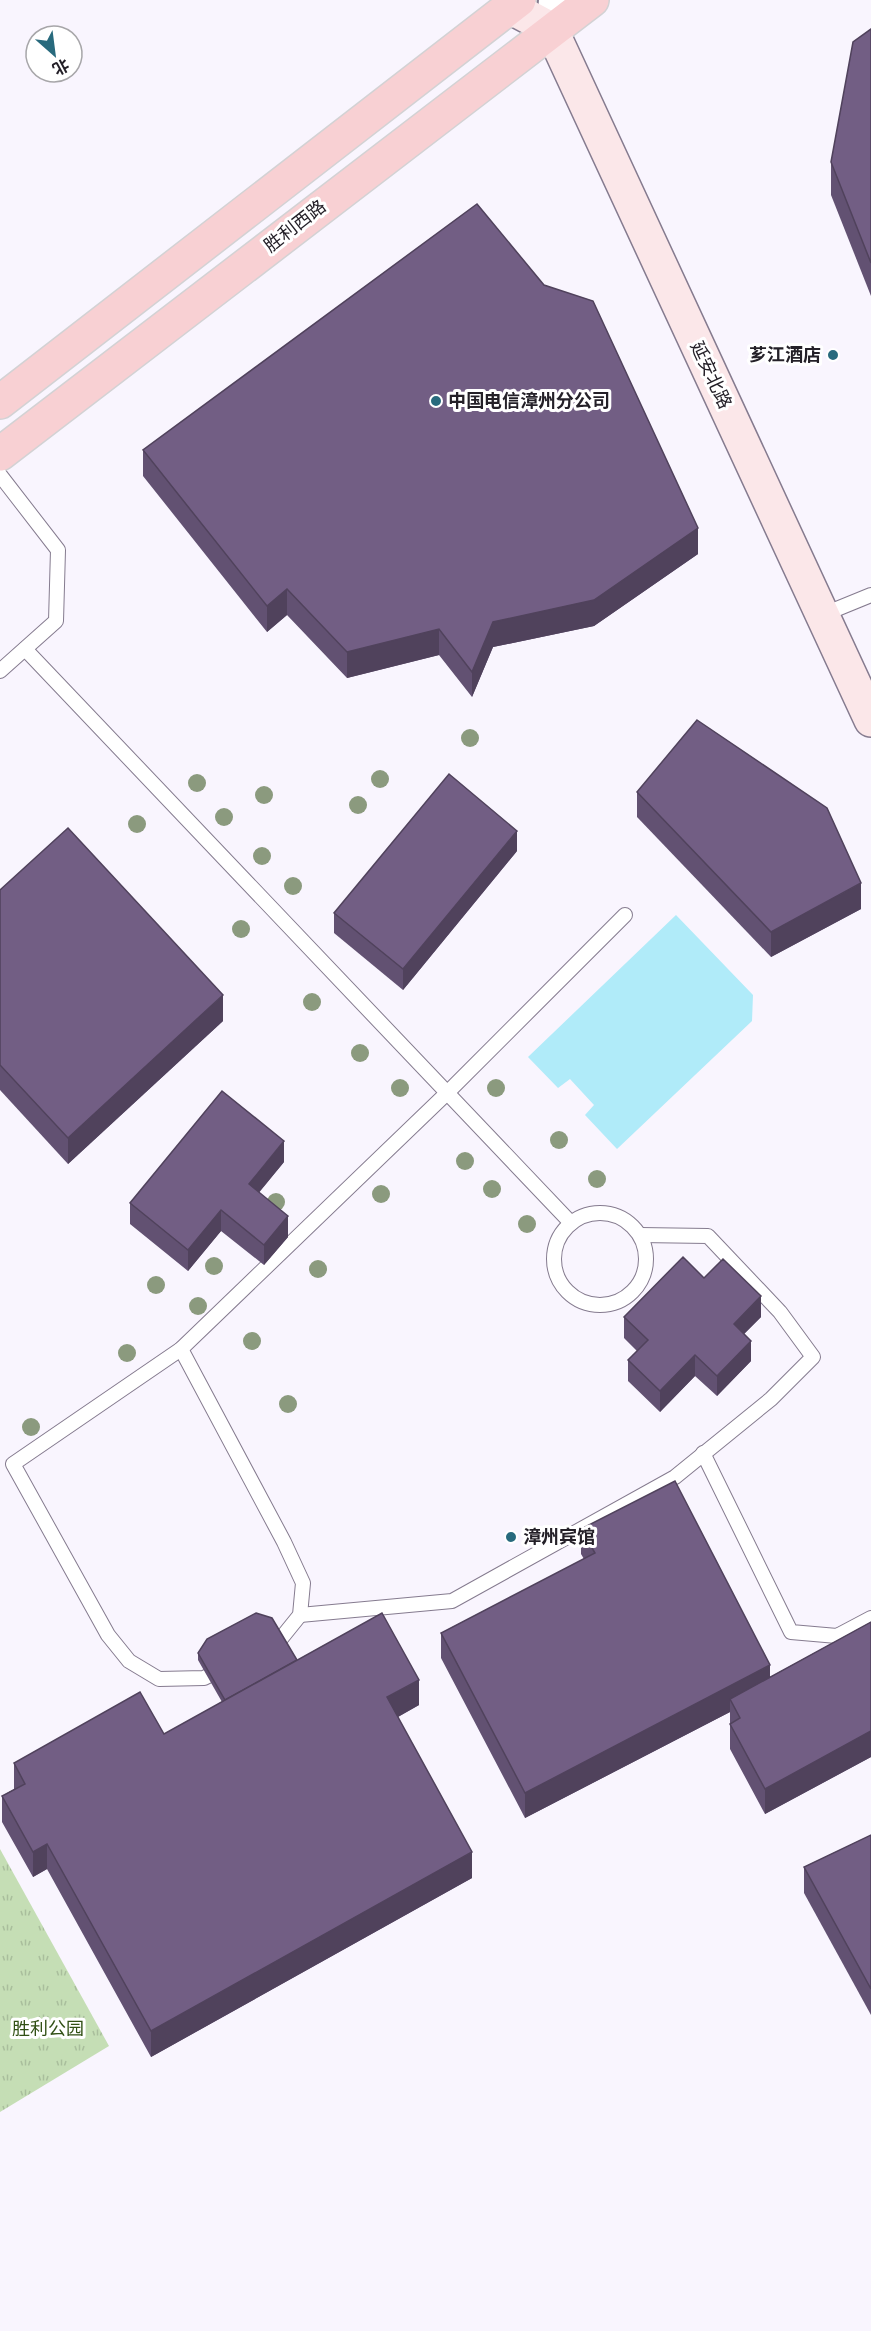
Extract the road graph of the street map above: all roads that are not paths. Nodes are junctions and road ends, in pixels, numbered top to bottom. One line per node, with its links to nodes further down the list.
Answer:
1 (592, 0): 3 (main road, 胜利西路)
2 (511, 2): 3 (main road); 4 (main road)
3 (552, 15): 5 (main road, 胜利西路); 8 (main road, 延安北路)
4 (0, 402)
5 (0, 454)
6 (0, 475): 9 (lane)
7 (871, 594): 8 (lane)
8 (822, 615): 11 (main road, 延安北路)
9 (24, 649): 10 (lane); 13 (lane)
10 (0, 671)
11 (871, 720)
12 (625, 915): 13 (lane)
13 (447, 1093): 14 (lane); 16 (lane)
14 (571, 1223): 15 (lane); 15 (lane)
15 (640, 1235): 17 (lane)
16 (181, 1349): 18 (lane); 21 (lane)
17 (703, 1453): 18 (lane); 19 (lane)
18 (300, 1616): 20 (lane)
19 (871, 1618)
20 (258, 1652)
21 (236, 1662)

